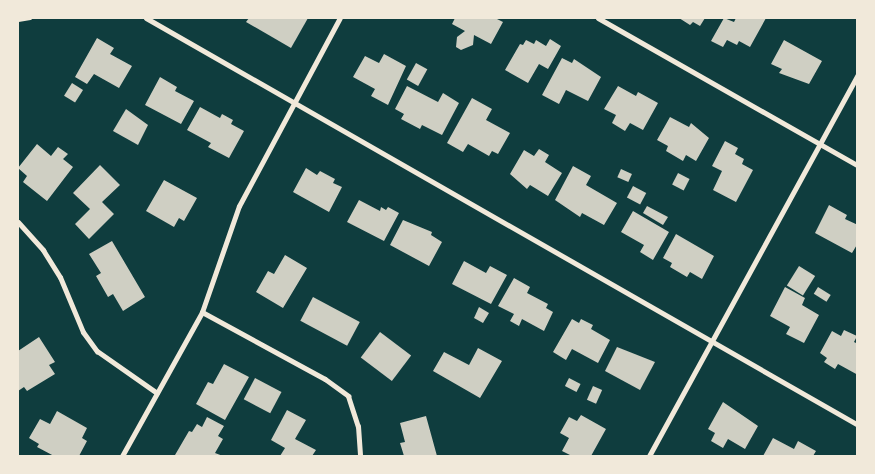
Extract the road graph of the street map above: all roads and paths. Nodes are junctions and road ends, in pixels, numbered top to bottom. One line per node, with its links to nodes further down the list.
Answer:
1 (30, 18): 5 (path)
2 (146, 18): 7 (street)
3 (340, 18): 7 (street)
4 (598, 18): 8 (street)
5 (18, 20)
6 (858, 74): 8 (street)
7 (294, 102): 11 (street); 12 (street)
8 (818, 144): 9 (street); 12 (street)
9 (858, 166)
10 (18, 222): 13 (street)
11 (202, 312): 13 (street); 16 (street)
12 (710, 340): 14 (street); 17 (street)
13 (156, 393): 15 (street)
14 (858, 425)
15 (122, 456)
16 (360, 456)
17 (649, 456)

